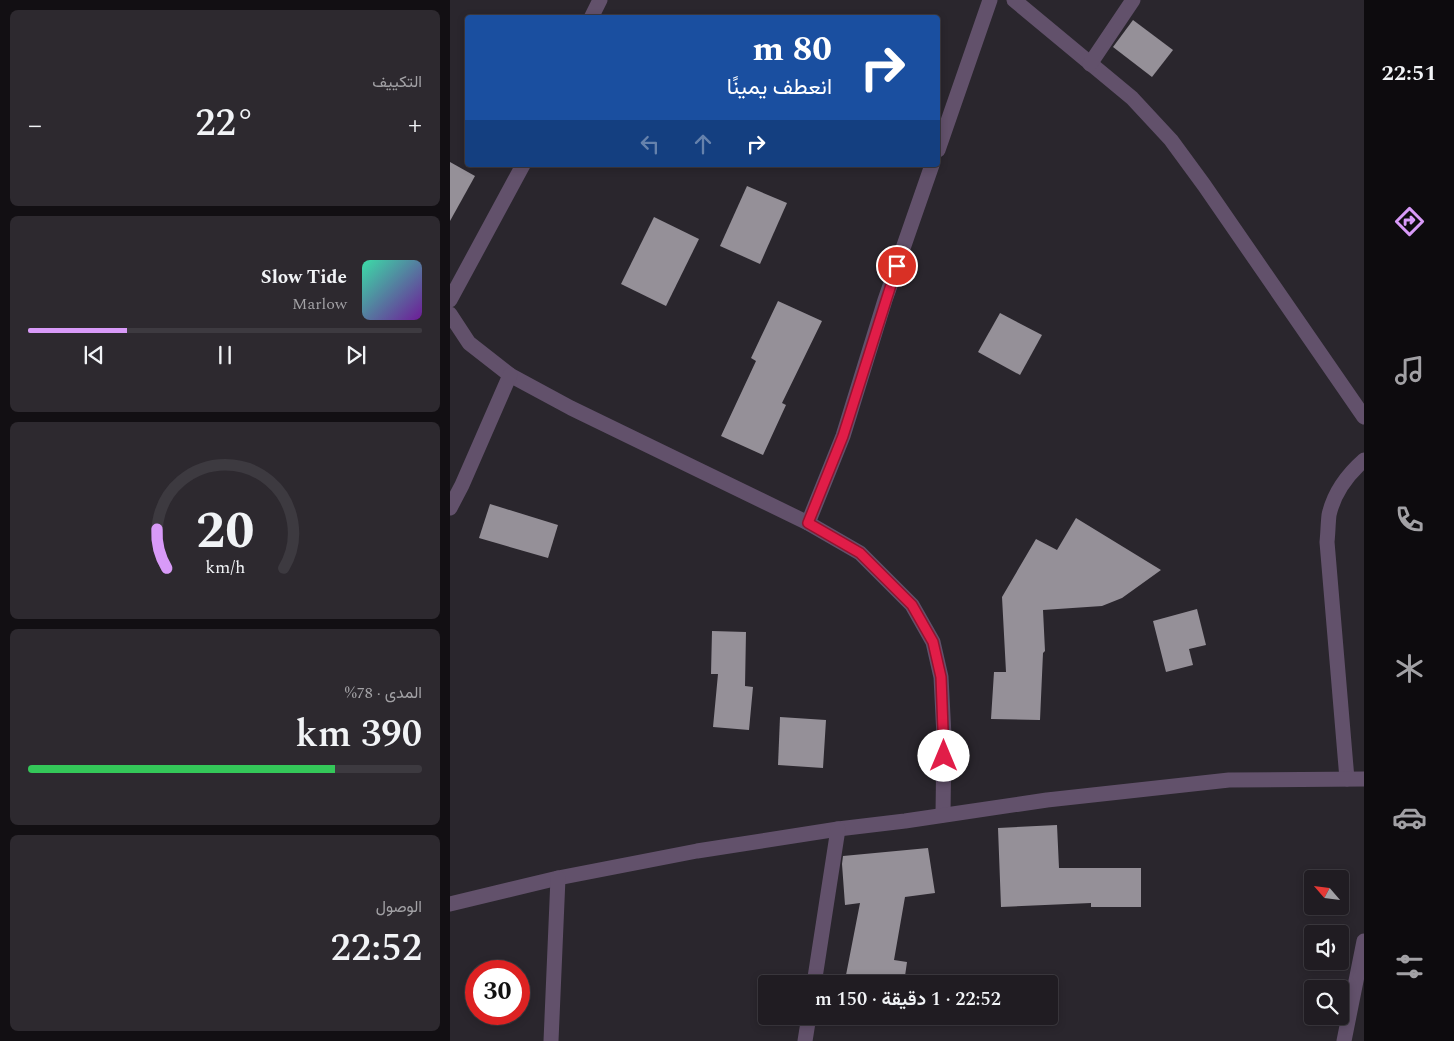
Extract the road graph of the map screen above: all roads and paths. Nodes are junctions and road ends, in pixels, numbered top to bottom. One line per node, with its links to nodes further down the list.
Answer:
1 (600, 0): 5 (street)
2 (990, 0): 7 (street)
3 (1014, 0): 6 (street)
4 (1133, 0): 6 (street)
5 (592, 15)
6 (1090, 64): 13 (street)
7 (940, 144)
8 (522, 167): 10 (street)
9 (931, 167): 16 (street)
10 (450, 300)
11 (450, 314): 12 (street)
12 (510, 374): 15 (street); 16 (street)
13 (1364, 417)
14 (1364, 460): 17 (street)
15 (450, 508)
16 (808, 523): 19 (street)
17 (1347, 779): 18 (street); 19 (street)
18 (1364, 779)
19 (943, 815): 20 (street)
20 (838, 829): 21 (street); 24 (street)
21 (558, 878): 22 (street); 26 (street)
22 (450, 904)
23 (1363, 950): 28 (street)
24 (815, 975)
25 (807, 1025): 27 (street)
26 (551, 1041)
27 (805, 1041)
28 (1344, 1041)

